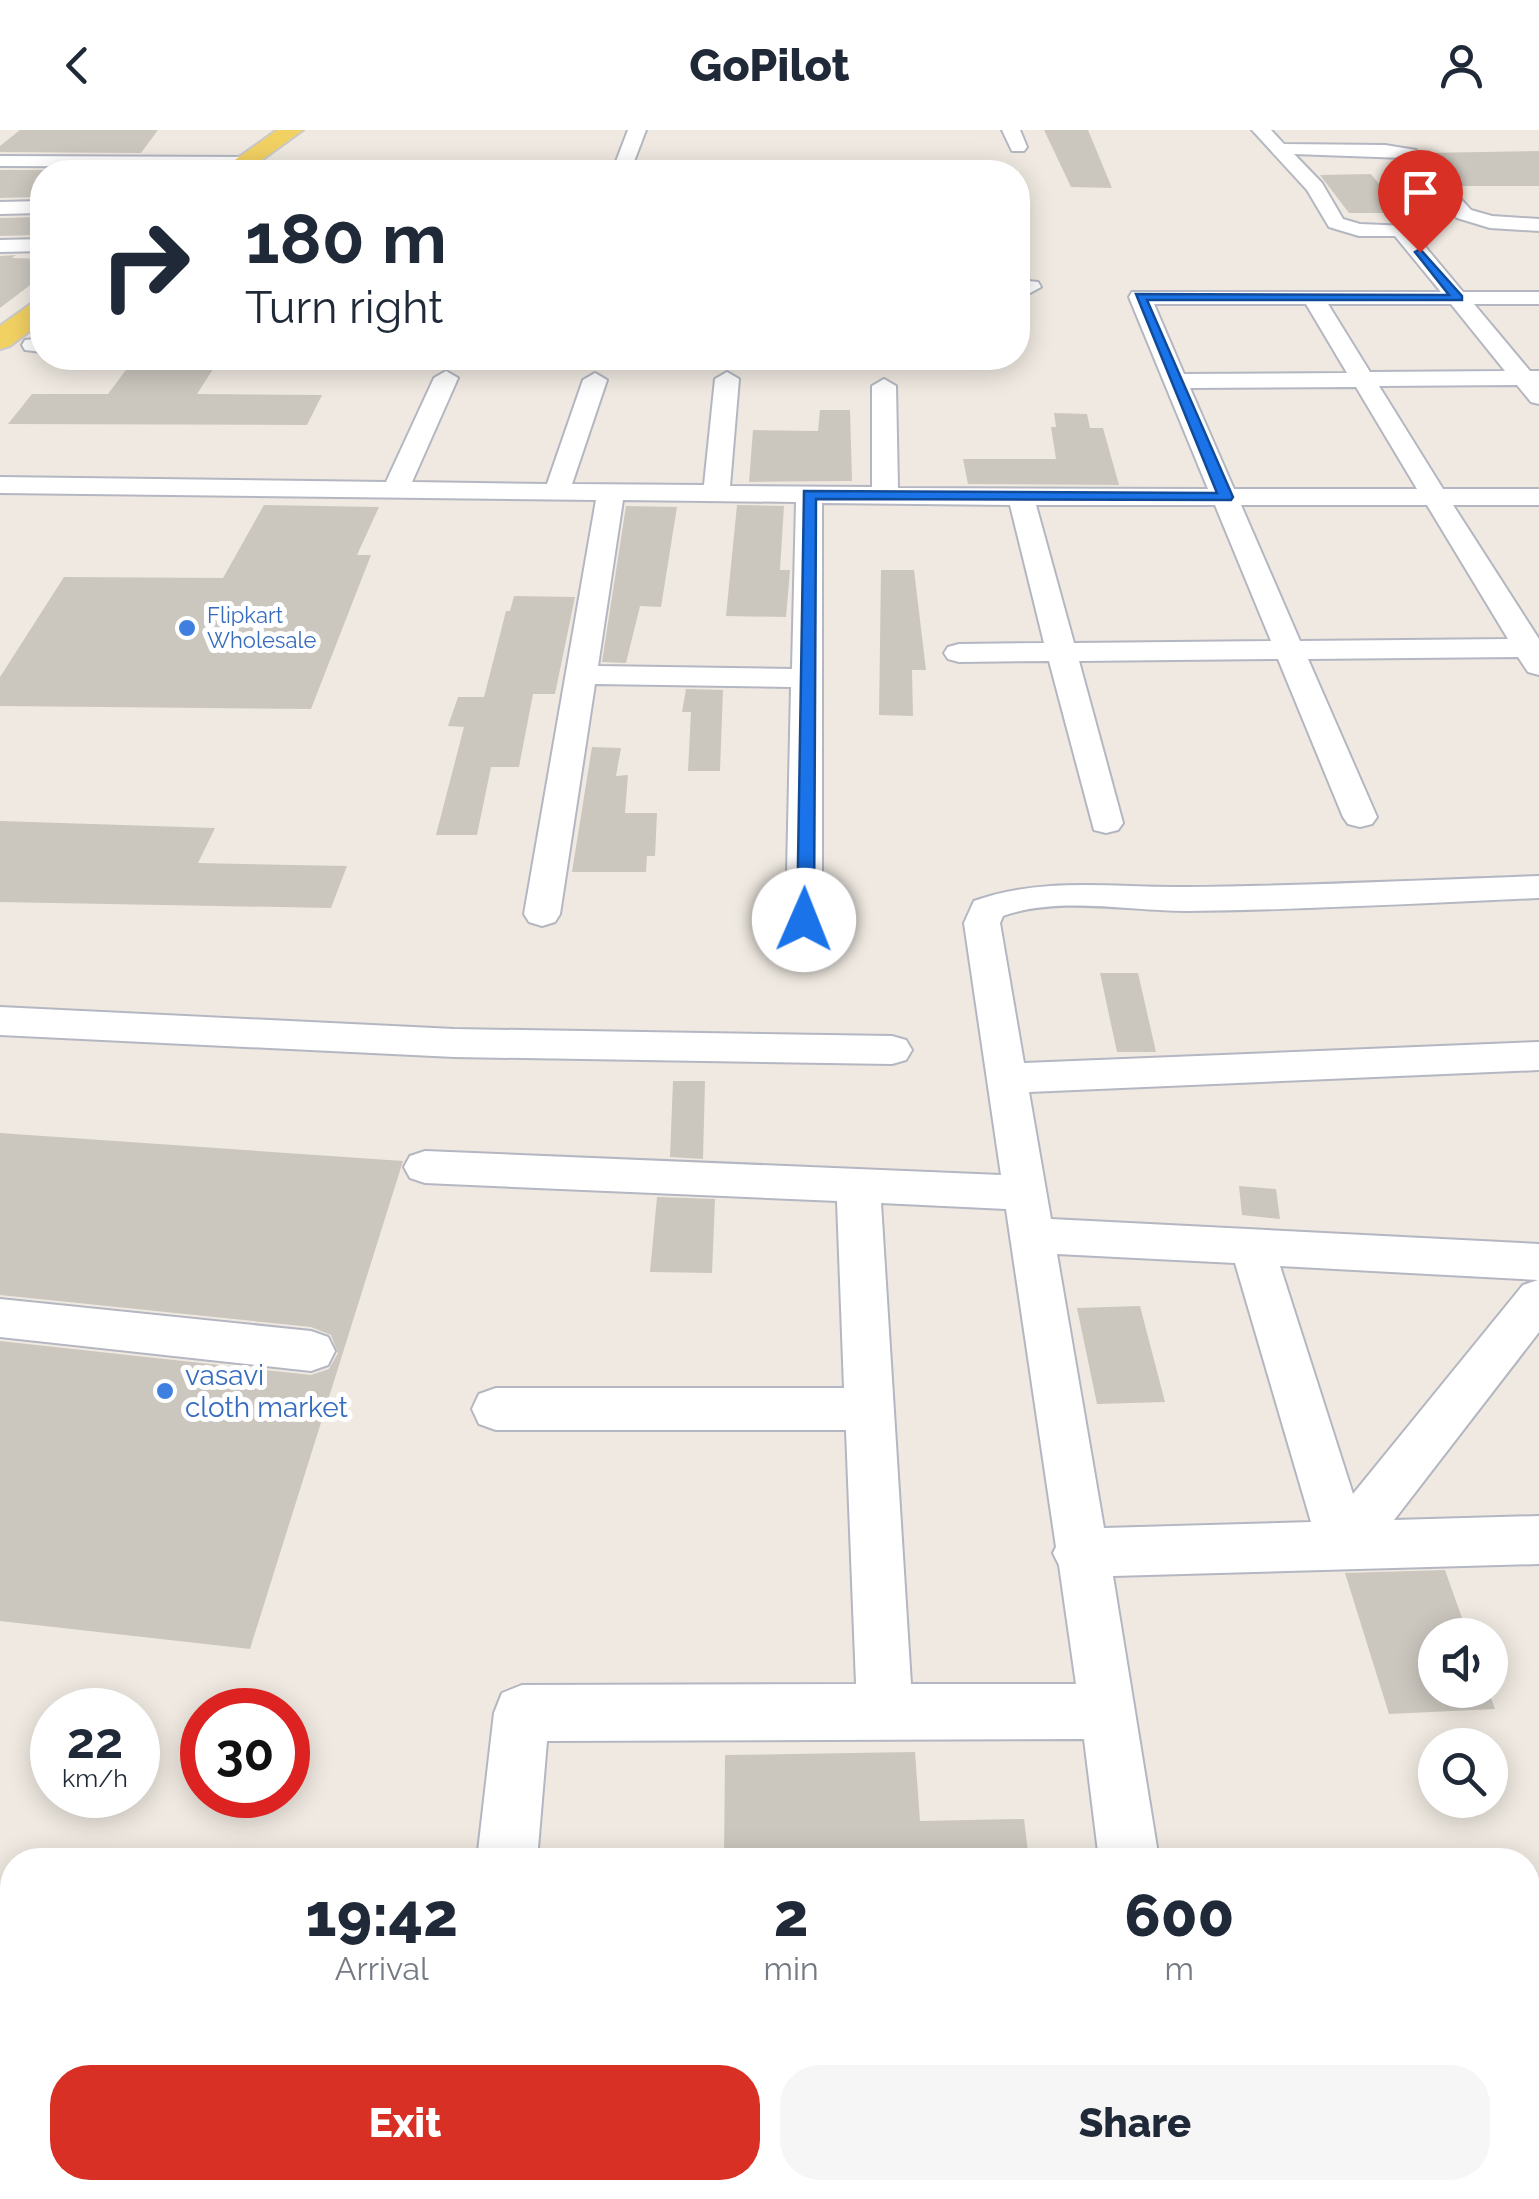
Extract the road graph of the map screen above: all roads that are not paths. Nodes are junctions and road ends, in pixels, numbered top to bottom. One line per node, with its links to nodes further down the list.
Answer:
1 (634, 130): 2 (street); 7 (street)
2 (655, 130)
3 (1261, 130): 5 (street)
4 (302, 133): 6 (main road)
5 (1280, 149): 13 (street); 18 (street)
6 (256, 160)
7 (625, 160)
8 (0, 161): 9 (street)
9 (30, 162)
10 (30, 207): 11 (street)
11 (0, 208)
12 (1539, 224): 13 (street)
13 (1517, 226): 16 (street)
14 (30, 245): 15 (street)
15 (0, 246)
16 (1539, 248)
17 (1313, 298): 18 (street); 24 (street); 26 (street)
18 (1458, 298): 19 (street); 27 (street)
19 (1539, 298)
20 (22, 338): 21 (main road)
21 (0, 368)
22 (446, 378): 31 (street)
23 (727, 379): 33 (street)
24 (1363, 379): 26 (street); 27 (street); 38 (street)
25 (595, 380): 30 (street)
26 (1176, 380): 37 (street)
27 (1534, 384)
28 (884, 386): 35 (street)
29 (0, 485): 31 (street)
30 (557, 491): 31 (street); 32 (street)
31 (394, 492)
32 (611, 492): 33 (street); 44 (street)
33 (717, 492): 34 (street)
34 (809, 494): 35 (street); 45 (street)
35 (885, 495): 36 (street)
36 (1021, 497): 37 (street); 41 (street)
37 (1226, 497): 38 (street); 40 (street)
38 (1436, 497): 39 (street); 43 (street)
39 (1539, 497)
40 (1289, 650): 41 (street); 43 (street); 46 (street)
41 (1060, 652): 42 (street); 47 (street)
42 (960, 653)
43 (1535, 654)
44 (581, 675): 45 (street); 49 (street)
45 (807, 678): 50 (street)
46 (1360, 817)
47 (1106, 823)
48 (1539, 888): 54 (street)
49 (542, 914)
50 (804, 920)
51 (0, 1021): 52 (street)
52 (892, 1050)
53 (1539, 1056): 54 (street)
54 (1008, 1078): 57 (street)
55 (425, 1167): 56 (street)
56 (858, 1186): 57 (street); 64 (street)
57 (1028, 1214): 58 (street); 67 (street)
58 (1252, 1247): 59 (street); 66 (street)
59 (1539, 1262)
60 (1539, 1298): 66 (street)
61 (0, 1318): 62 (street)
62 (312, 1351)
63 (496, 1409): 64 (street)
64 (871, 1409): 69 (street)
65 (1539, 1540): 66 (street)
66 (1344, 1545): 67 (street)
67 (1079, 1553): 68 (street)
68 (1108, 1711): 69 (street); 71 (street)
69 (885, 1712): 70 (street)
70 (508, 1848)
71 (1127, 1848)

